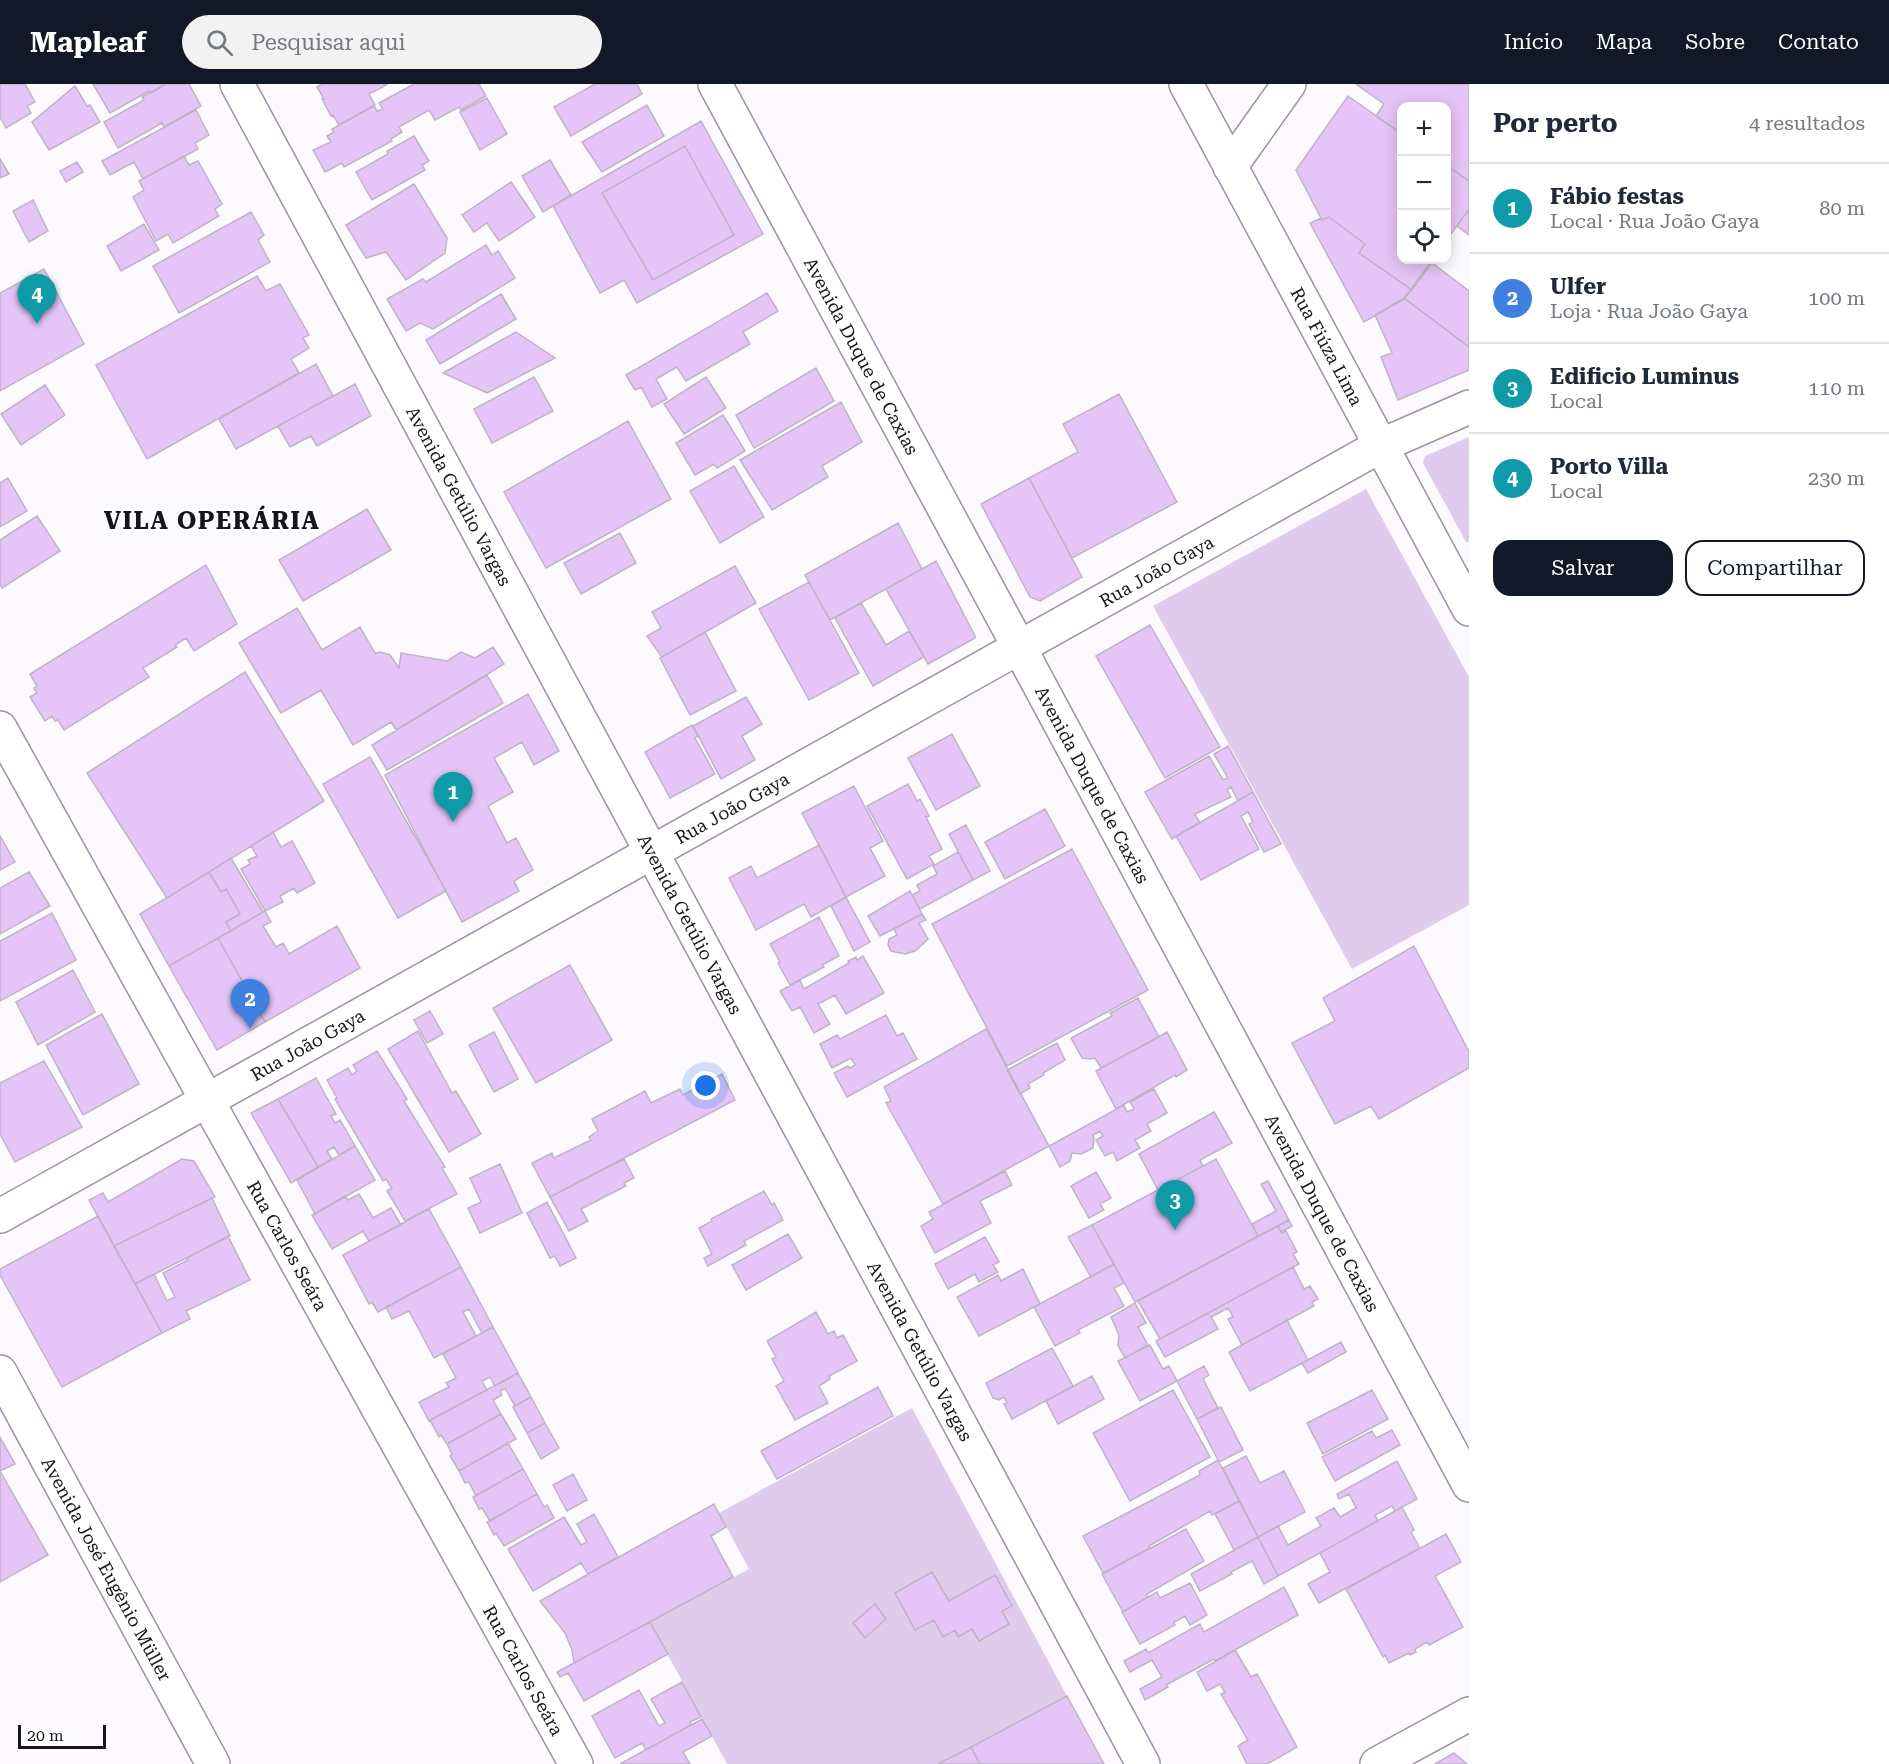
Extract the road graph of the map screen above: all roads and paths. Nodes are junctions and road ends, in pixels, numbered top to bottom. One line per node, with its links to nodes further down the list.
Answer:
1 (237, 84): 11 (street, Avenida Getúlio Vargas)
2 (715, 84): 9 (street, Avenida Duque de Caxias)
3 (1186, 84): 5 (street, Rua Fiúza Lima)
4 (1289, 84): 5 (street)
5 (1230, 167): 7 (street, Rua Fiúza Lima)
6 (1469, 407): 7 (street, Rua João Gaya)
7 (1380, 446): 8 (street, Rua Fiúza Lima); 9 (street, Rua João Gaya)
8 (1466, 595)
9 (1018, 647): 11 (street, Rua João Gaya); 15 (street, Avenida Duque de Caxias)
10 (0, 728): 12 (street, Rua Carlos Seára)
11 (651, 851): 12 (street, Rua João Gaya); 19 (street, Avenida Getúlio Vargas)
12 (206, 1100): 13 (street, Rua João Gaya); 18 (street, Rua Carlos Seára)
13 (0, 1216)
14 (0, 1372): 17 (street, Avenida José Eugênio Müller)
15 (1469, 1485)
16 (1469, 1714): 20 (street)
17 (213, 1764)
18 (576, 1764)
19 (1143, 1764)
20 (1377, 1764)

